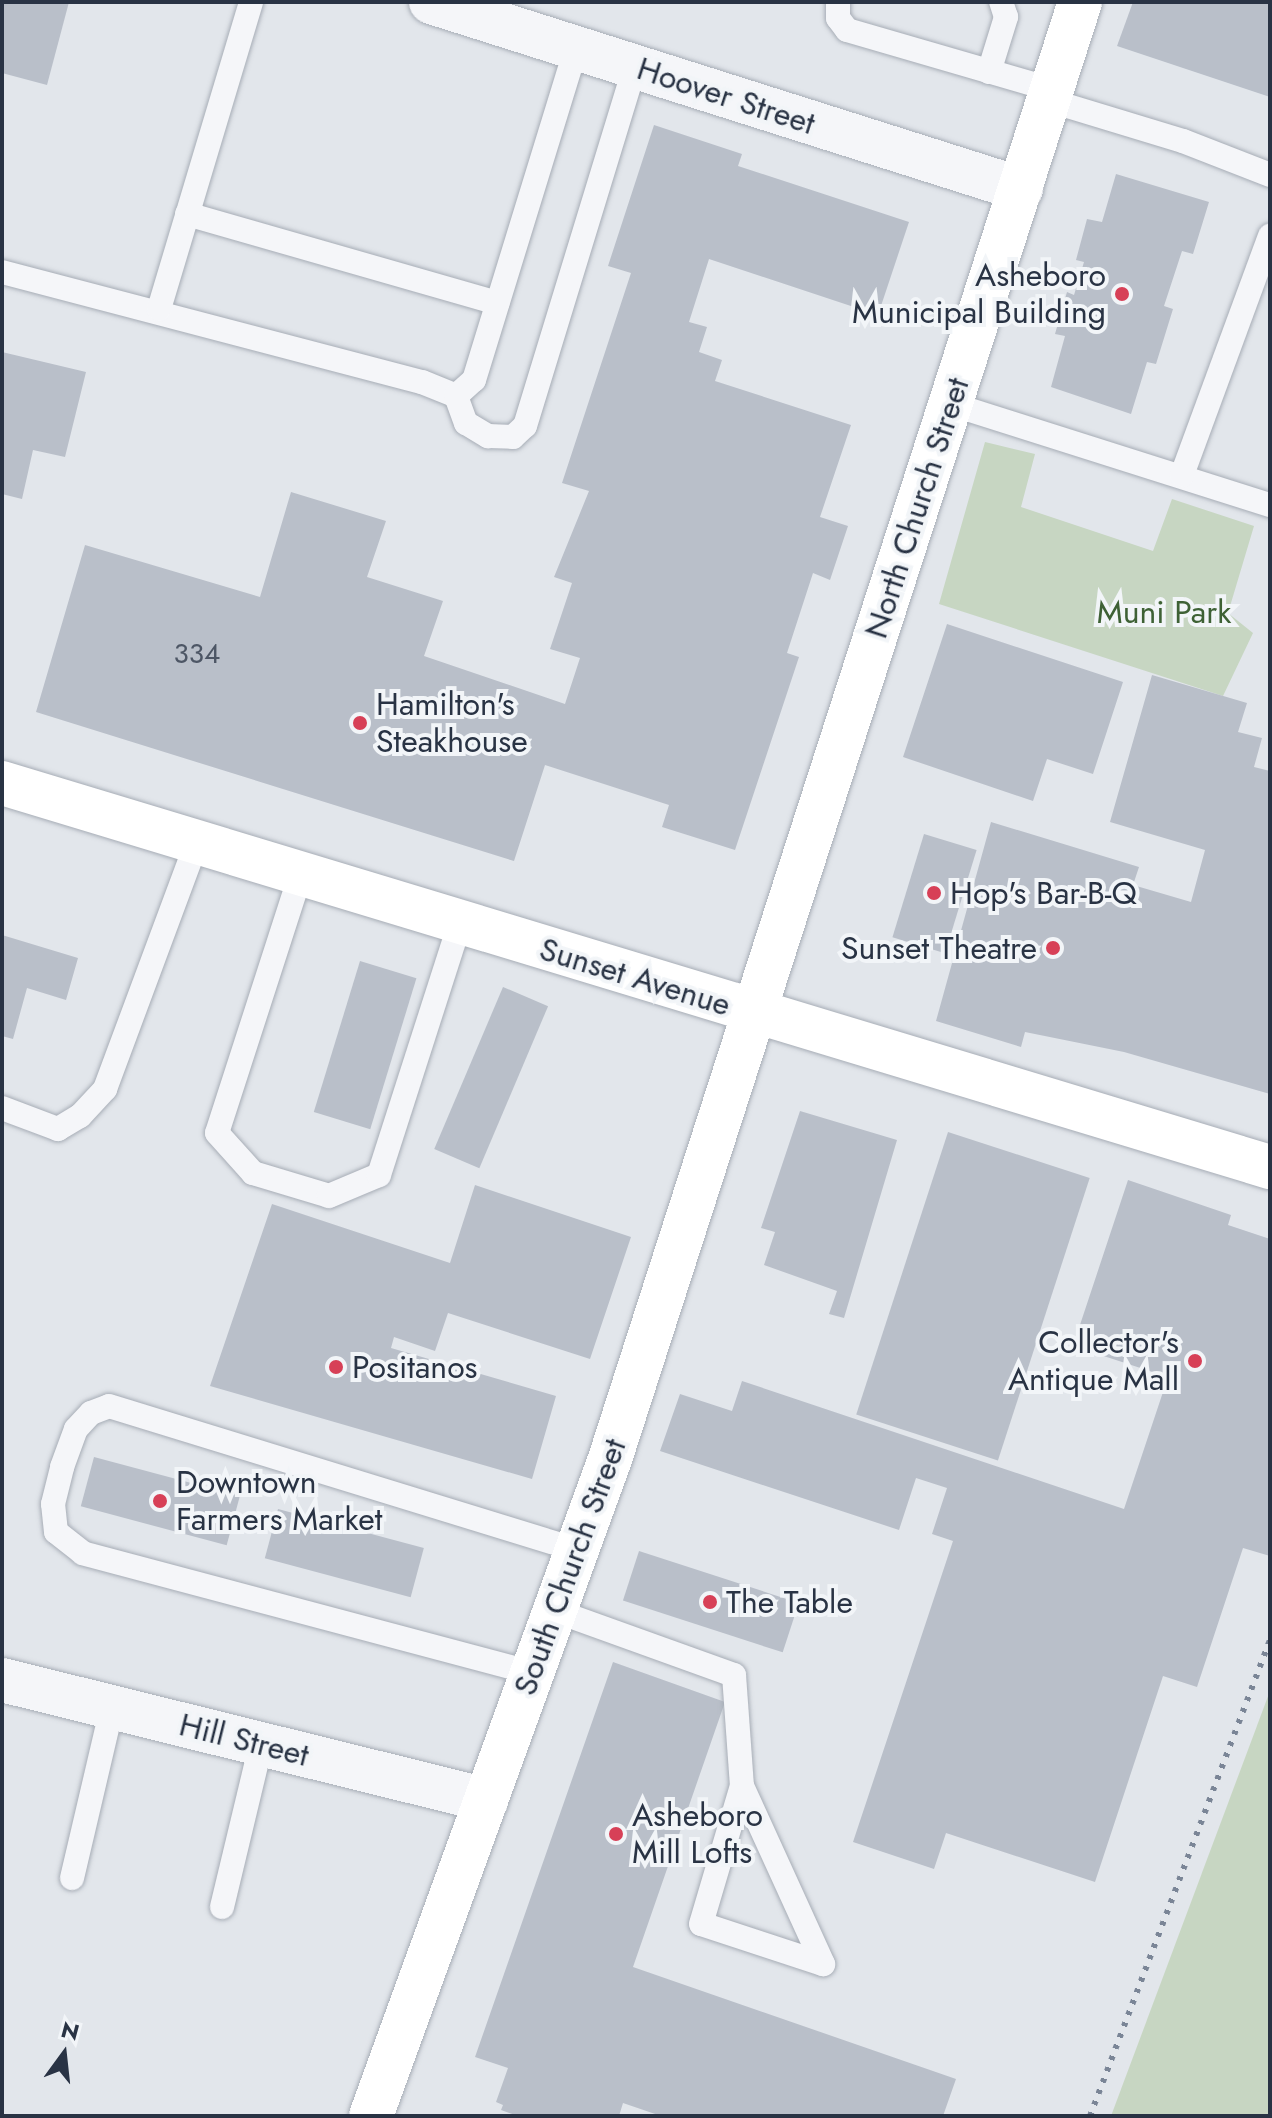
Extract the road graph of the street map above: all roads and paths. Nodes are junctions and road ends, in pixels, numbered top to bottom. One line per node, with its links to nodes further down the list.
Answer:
1 (251, 2): 12 (lane)
2 (431, 2): 6 (street, Hoover Street)
3 (838, 2): 8 (lane)
4 (1001, 2): 8 (lane)
5 (1080, 2): 9 (street, North Church Street)
6 (576, 48): 7 (street, Hoover Street); 15 (lane)
7 (635, 67): 11 (street, Hoover Street); 17 (lane)
8 (989, 72): 9 (lane)
9 (1049, 94): 10 (lane); 11 (street, North Church Street)
10 (1270, 175)
11 (1021, 189): 18 (street, North Church Street)
12 (187, 214): 15 (lane); 16 (lane)
13 (1270, 236): 19 (lane)
14 (2, 272): 16 (lane)
15 (497, 303): 17 (lane)
16 (159, 309): 17 (lane)
17 (456, 396)
18 (951, 404): 19 (lane); 25 (street, North Church Street)
19 (1182, 475): 20 (lane)
20 (1270, 505)
21 (2, 783): 22 (street, Sunset Avenue)
22 (197, 841): 23 (street, Sunset Avenue); 26 (lane)
23 (301, 873): 24 (street, Sunset Avenue); 24 (lane)
24 (460, 922): 25 (street, Sunset Avenue)
25 (753, 1013): 27 (street, Sunset Avenue); 28 (street, South Church Street)
26 (2, 1108)
27 (1270, 1167)
28 (577, 1550): 29 (street, South Church Street); 30 (lane)
29 (556, 1611): 30 (street, South Church Street); 34 (lane)
30 (533, 1673): 35 (street, South Church Street)
31 (2, 1680): 32 (street, Hill Street)
32 (112, 1707): 33 (street, Hill Street); 36 (lane)
33 (261, 1744): 35 (street, Hill Street); 37 (lane)
34 (742, 1786): 34 (lane)
35 (486, 1800): 38 (street, South Church Street)
36 (72, 1878)
37 (222, 1907)
38 (371, 2116)

